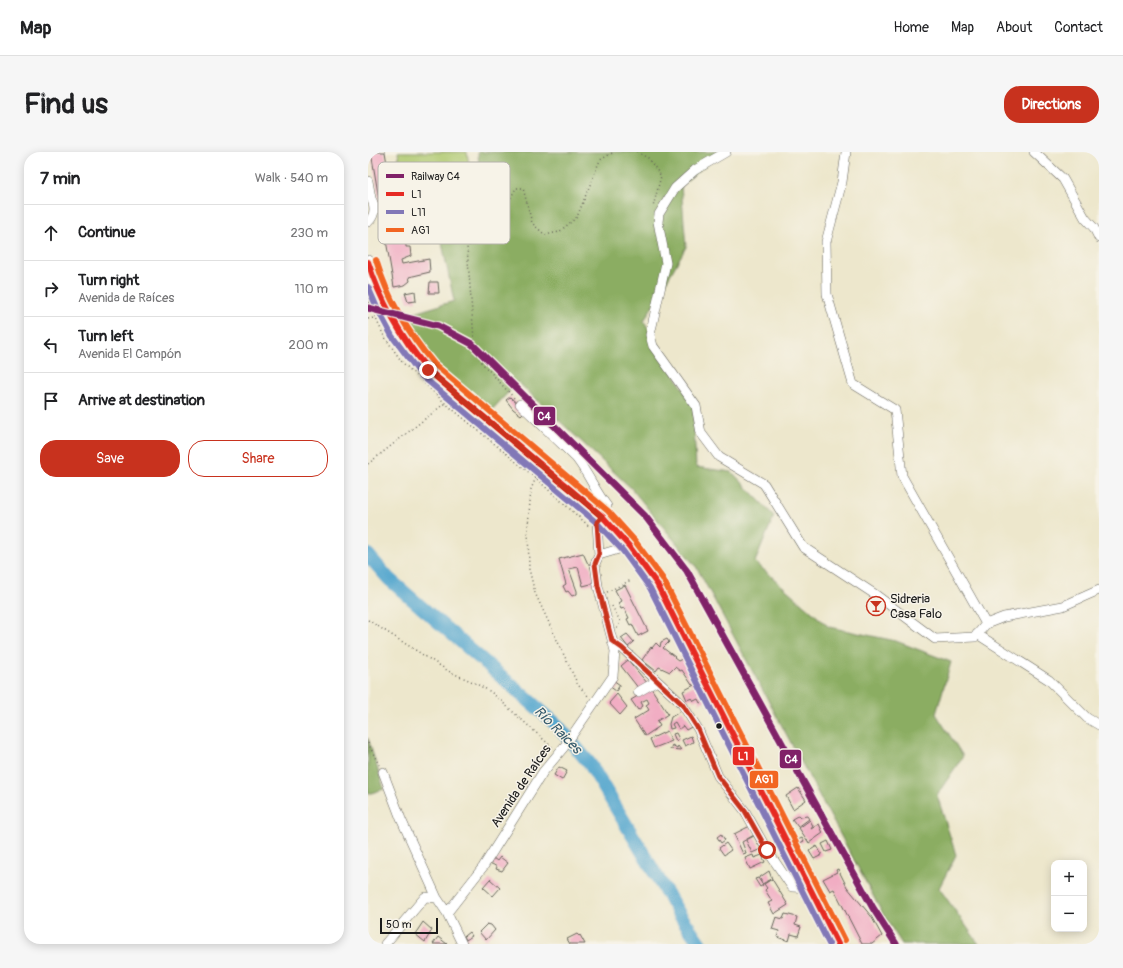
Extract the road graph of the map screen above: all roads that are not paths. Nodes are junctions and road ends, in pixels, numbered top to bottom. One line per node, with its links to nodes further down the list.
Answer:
1 (726, 152): 15 (street)
2 (846, 152): 14 (street)
3 (1034, 152): 7 (street)
4 (368, 181): 5 (street)
5 (369, 197): 6 (street)
6 (368, 222)
7 (1099, 238)
8 (368, 262): 10 (main road)
9 (520, 404): 10 (street, Avenida de Raíces)
10 (602, 517): 11 (main road); 12 (street, Avenida de Raíces)
11 (629, 546): 12 (street); 21 (main road)
12 (599, 554): 16 (street, Avenida de Raíces)
13 (1099, 590): 14 (street)
14 (986, 624): 15 (street)
15 (978, 634): 19 (street)
16 (612, 641): 17 (street); 23 (street, Avenida de Raíces)
17 (657, 682): 18 (street); 21 (street)
18 (638, 692)
19 (1099, 725)
20 (383, 772): 22 (street)
21 (810, 888): 26 (main road)
22 (437, 898): 23 (street); 24 (street)
23 (447, 913): 25 (street)
24 (386, 944)
25 (462, 944)
26 (838, 944)

